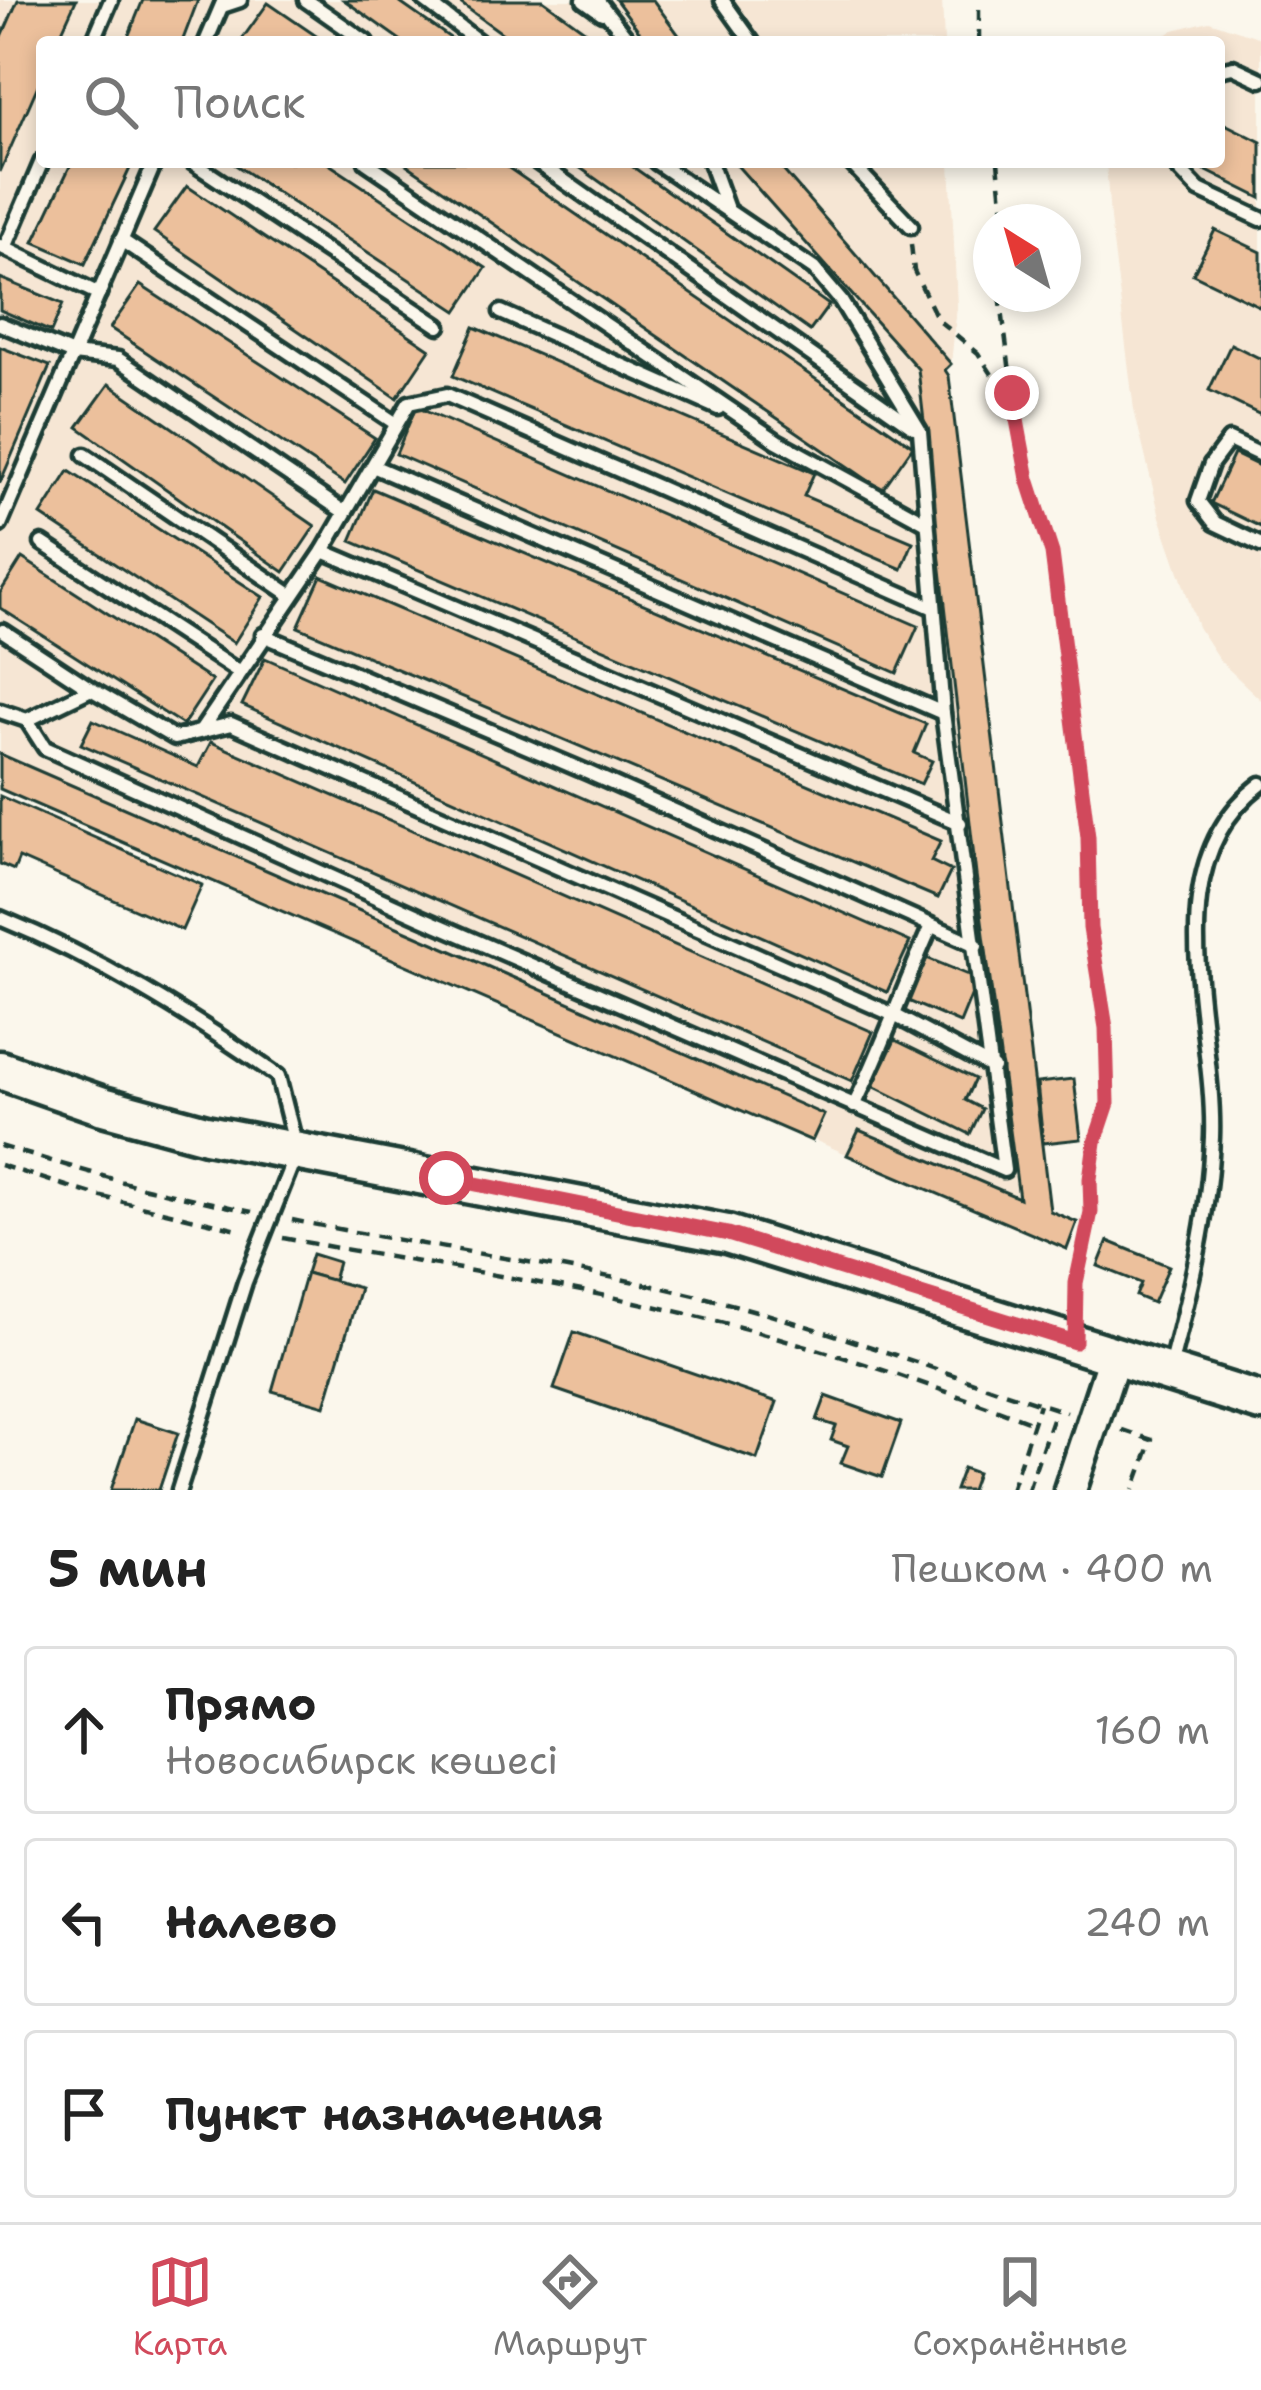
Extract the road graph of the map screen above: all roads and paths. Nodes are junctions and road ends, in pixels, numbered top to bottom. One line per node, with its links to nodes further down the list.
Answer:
1 (112, 0): 11 (lane)
2 (240, 0): 9 (lane)
3 (306, 0): 13 (lane)
4 (424, 0): 14 (lane)
5 (584, 0): 10 (lane)
6 (597, 0): 10 (lane)
7 (722, 0): 16 (lane)
8 (979, 0): 17 (path)
9 (223, 3): 12 (lane)
10 (613, 21): 15 (lane)
11 (96, 36)
12 (209, 36)
13 (357, 36)
14 (471, 36)
15 (625, 36)
16 (748, 36)
17 (979, 36)
18 (1225, 69): 19 (lane)
19 (1261, 80)
20 (39, 168): 35 (lane)
21 (152, 168): 34 (lane)
22 (201, 168): 40 (lane)
23 (375, 168): 43 (lane)
24 (546, 168): 45 (lane)
25 (665, 168): 31 (lane)
26 (712, 168): 31 (lane)
27 (856, 168): 33 (lane)
28 (999, 168): 30 (path)
29 (1178, 168): 32 (lane)
30 (1002, 204)
31 (727, 210): 45 (lane)
32 (1261, 219)
33 (911, 226): 42 (path)
34 (121, 240): 36 (lane); 44 (lane)
35 (2, 247): 36 (lane)
36 (99, 294): 41 (lane)
37 (501, 312): 43 (lane)
38 (1002, 312): 42 (path)
39 (0, 325): 41 (lane)
40 (439, 326)
41 (73, 354): 49 (lane); 51 (lane)
42 (1012, 393): 79 (path)
43 (747, 420): 50 (lane)
44 (395, 423): 48 (lane); 56 (lane)
45 (920, 431): 50 (lane)
46 (85, 455): 55 (lane)
47 (1261, 455): 53 (lane)
48 (375, 466): 49 (lane); 62 (lane)
49 (344, 512): 54 (lane)
50 (927, 523): 56 (lane)
51 (0, 526)
52 (42, 543): 59 (lane)
53 (1261, 545)
54 (323, 551): 55 (lane); 66 (lane)
55 (291, 596): 58 (lane)
56 (934, 608): 62 (lane)
57 (3, 631): 60 (lane)
58 (263, 634): 59 (lane); 68 (lane)
59 (239, 672): 64 (lane)
60 (91, 689): 63 (lane); 64 (lane)
61 (0, 711): 63 (lane)
62 (943, 713): 66 (lane)
63 (27, 719): 73 (lane)
64 (200, 732): 70 (lane)
65 (1261, 784): 81 (lane)
66 (960, 824): 69 (lane)
67 (0, 918): 75 (lane)
68 (931, 926): 69 (lane); 70 (lane)
69 (976, 945): 71 (lane)
70 (894, 1015): 71 (lane); 73 (lane)
71 (993, 1068): 73 (lane)
72 (0, 1070): 75 (main road)
73 (854, 1106)
74 (0, 1145): 77 (path)
75 (297, 1150): 77 (lane); 79 (main road)
76 (0, 1165): 78 (path)
77 (272, 1216): 78 (lane); 84 (path)
78 (265, 1234): 84 (path); 86 (lane)
79 (1075, 1342): 80 (main road)
80 (1115, 1354): 81 (main road); 89 (street)
81 (1169, 1372): 82 (main road)
82 (1261, 1402)
83 (1055, 1408): 88 (path)
84 (1033, 1423): 87 (path)
85 (1152, 1439): 90 (path)
86 (178, 1490)
87 (1011, 1490)
88 (1028, 1490)
89 (1070, 1490)
90 (1134, 1490)

